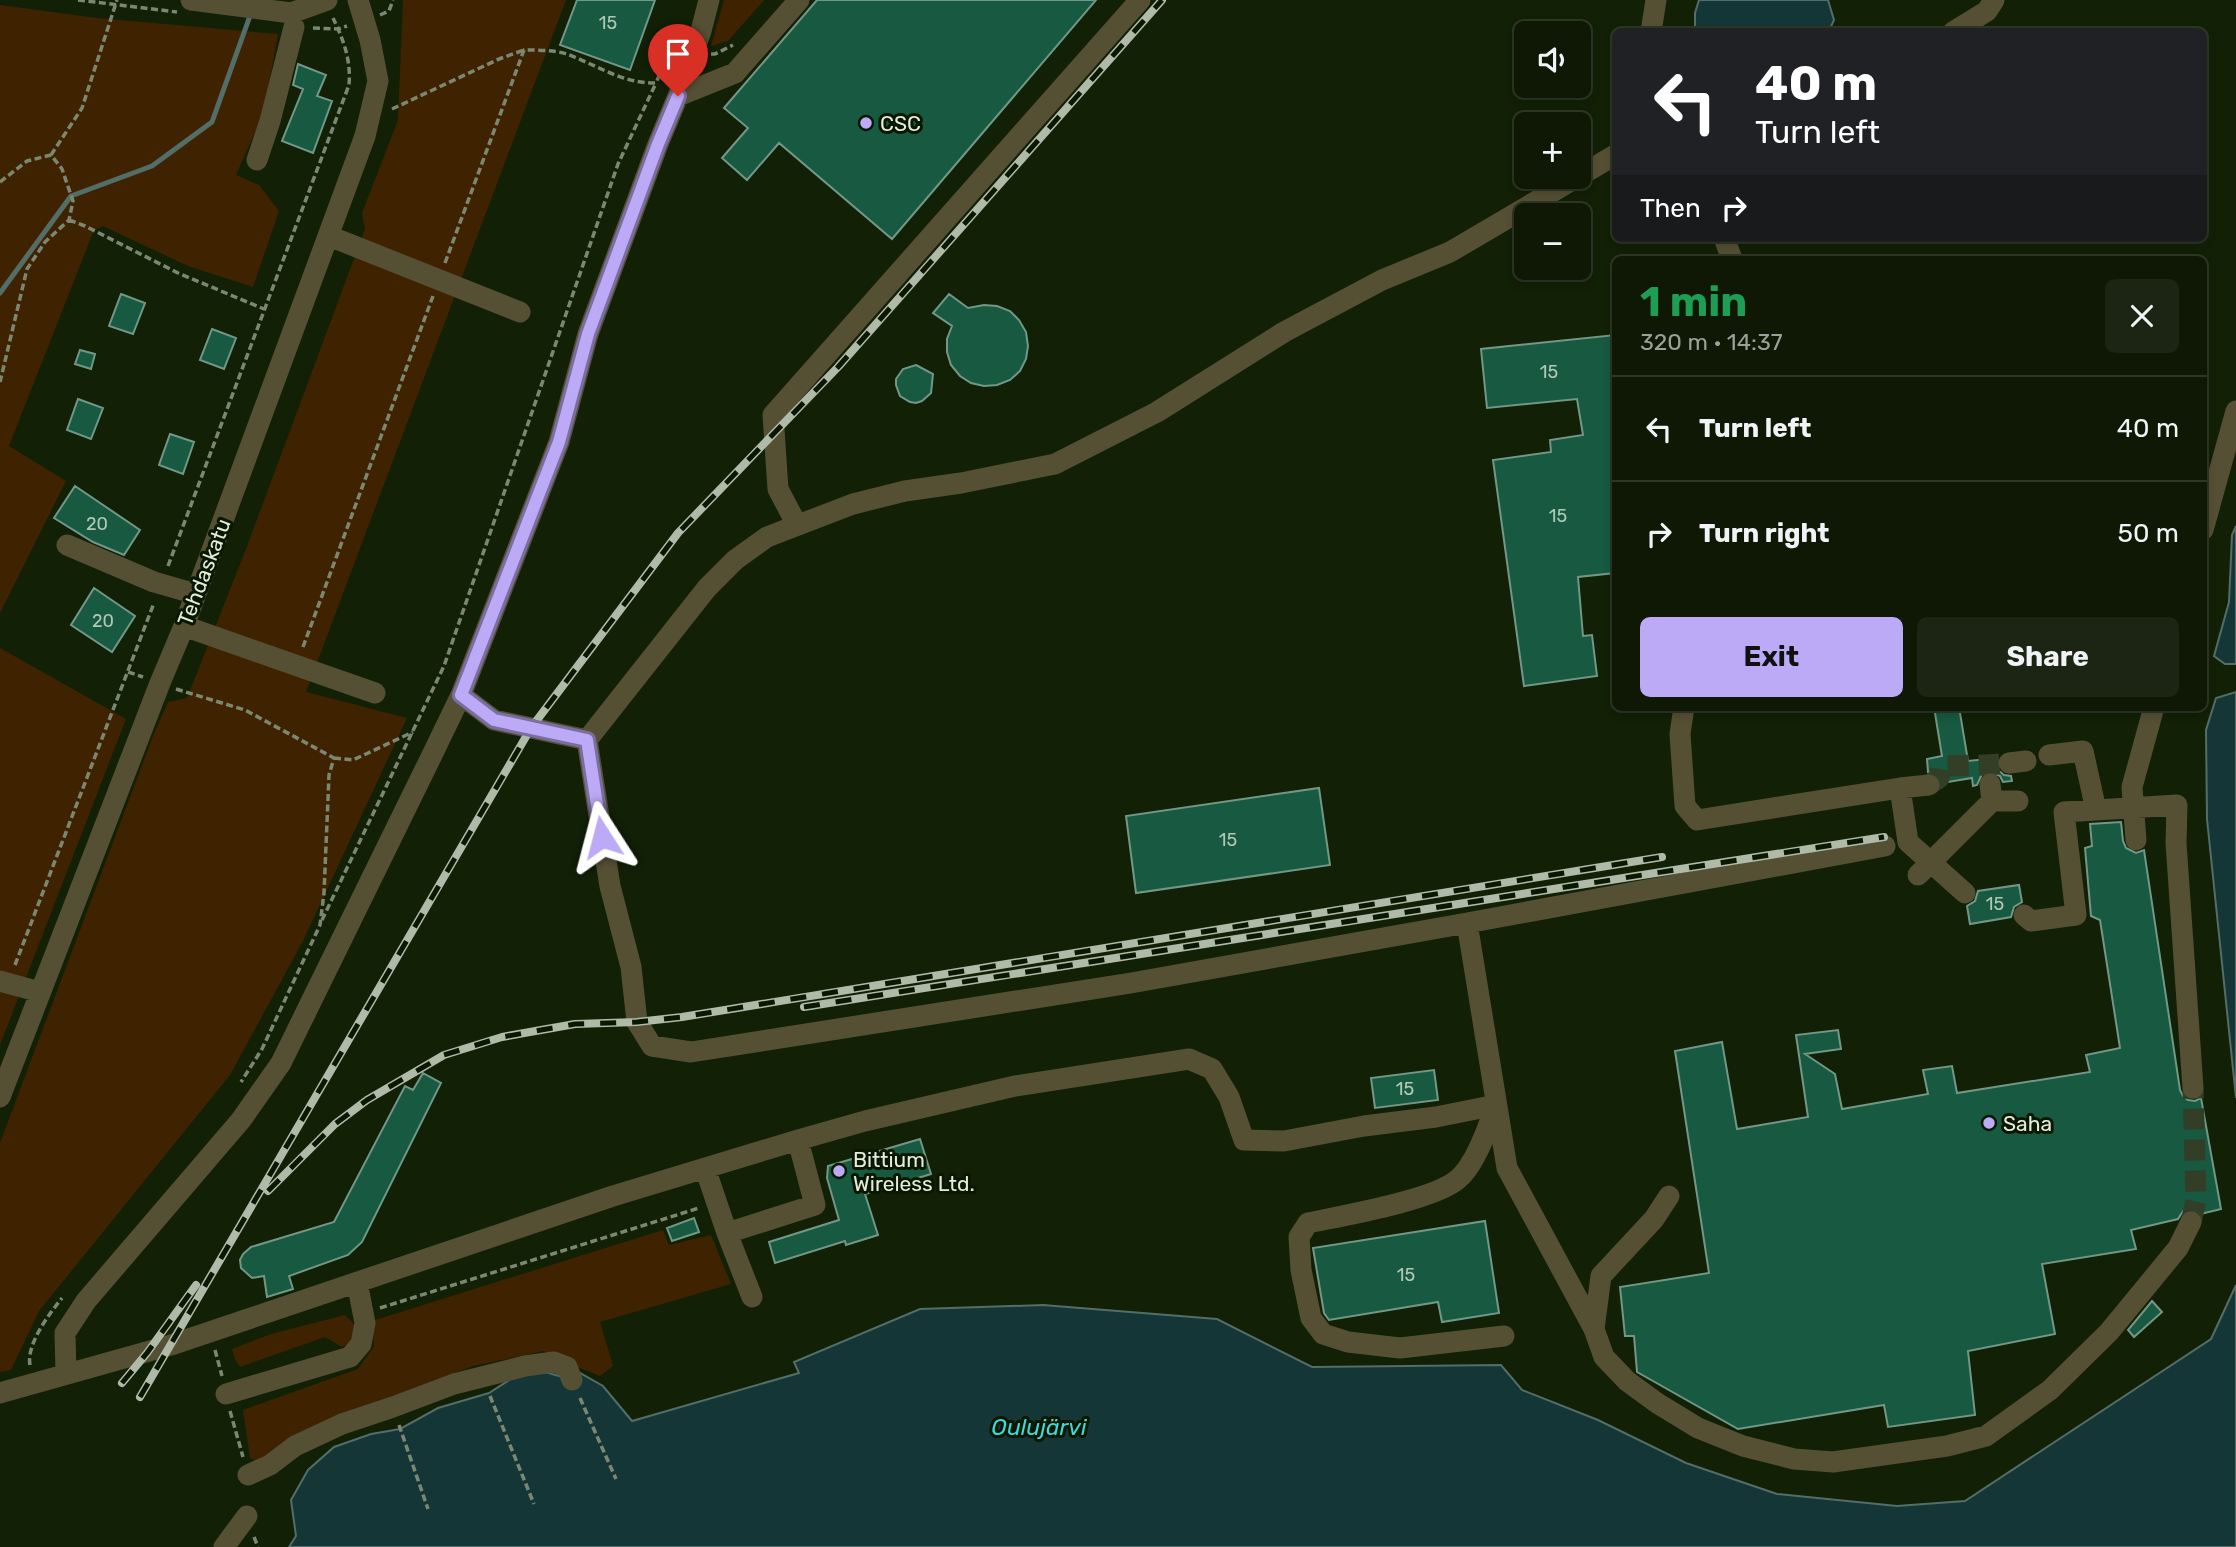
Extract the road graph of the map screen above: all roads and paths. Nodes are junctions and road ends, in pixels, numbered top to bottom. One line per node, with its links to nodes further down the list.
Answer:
1 (117, 0): 19 (path)
2 (191, 0): 3 (street)
3 (326, 0): 26 (path)
4 (358, 0): 24 (street, Tehdaskatu)
5 (709, 0): 14 (street)
6 (799, 0): 17 (street)
7 (1140, 0): 31 (street)
8 (1656, 0): 11 (street)
9 (1994, 0): 12 (street)
10 (294, 27): 21 (street)
11 (1652, 28)
12 (1959, 28)
13 (736, 44): 14 (path)
14 (694, 49): 16 (path); 17 (street)
15 (524, 50): 16 (path); 18 (path); 25 (path)
16 (656, 83): 43 (path)
17 (678, 96): 40 (street)
18 (392, 109)
19 (51, 155): 22 (path); 23 (path)
20 (1612, 157): 31 (street)
21 (257, 160)
22 (0, 181)
23 (69, 220): 26 (path); 28 (path)
24 (329, 236): 25 (street); 34 (street, Tehdaskatu)
25 (439, 279): 27 (street); 36 (path)
26 (264, 309): 33 (path)
27 (520, 312)
28 (0, 382)
29 (2236, 411): 30 (street)
30 (2207, 516)
31 (797, 525): 44 (street)
32 (67, 545): 33 (street)
33 (161, 584): 34 (street); 37 (path)
34 (196, 594): 35 (street, Tehdaskatu)
35 (184, 626): 36 (street); 38 (street, Tehdaskatu)
36 (297, 665): 39 (street)
37 (128, 672): 38 (path); 59 (path)
38 (160, 683): 46 (path); 60 (street, Tehdaskatu)
39 (375, 693)
40 (461, 695): 44 (street); 76 (street)
41 (1683, 711): 48 (street)
42 (2153, 711): 50 (street)
43 (414, 732): 46 (path); 58 (path)
44 (587, 740): 57 (street)
45 (2049, 755): 51 (street)
46 (334, 758): 58 (path)
47 (1929, 785): 48 (street)
48 (1900, 788): 54 (street)
49 (2018, 801): 54 (street)
50 (2133, 808): 51 (street); 52 (street); 62 (street)
51 (2096, 810): 56 (street)
52 (2136, 839)
53 (1885, 846): 57 (street)
54 (1924, 868): 55 (street)
55 (1965, 893)
56 (2024, 915)
57 (1467, 923): 64 (street)
58 (320, 925): 61 (path)
59 (4, 982): 60 (street)
60 (40, 992): 63 (street, Tehdaskatu)
61 (241, 1083)
62 (2193, 1088)
63 (0, 1097)
64 (1496, 1105): 65 (street); 73 (street); 75 (street)
65 (798, 1140): 66 (street); 69 (street)
66 (705, 1168): 69 (street); 70 (street)
67 (1668, 1196): 73 (street)
68 (2191, 1222): 73 (street)
69 (727, 1233): 72 (street)
70 (357, 1282): 74 (street); 80 (street)
71 (65, 1296): 78 (path)
72 (752, 1297)
73 (1594, 1329)
74 (213, 1330): 76 (street); 80 (path)
75 (1504, 1336)
76 (66, 1374): 78 (street)
77 (572, 1380): 83 (street); 84 (path)
78 (34, 1384): 79 (street)
79 (0, 1393)
80 (226, 1394): 83 (path)
81 (489, 1394): 85 (path)
82 (400, 1429): 86 (path)
83 (248, 1475)
84 (616, 1479)
85 (534, 1504)
86 (428, 1509)
87 (247, 1516): 88 (street); 89 (path)
88 (224, 1547)
89 (258, 1547)

